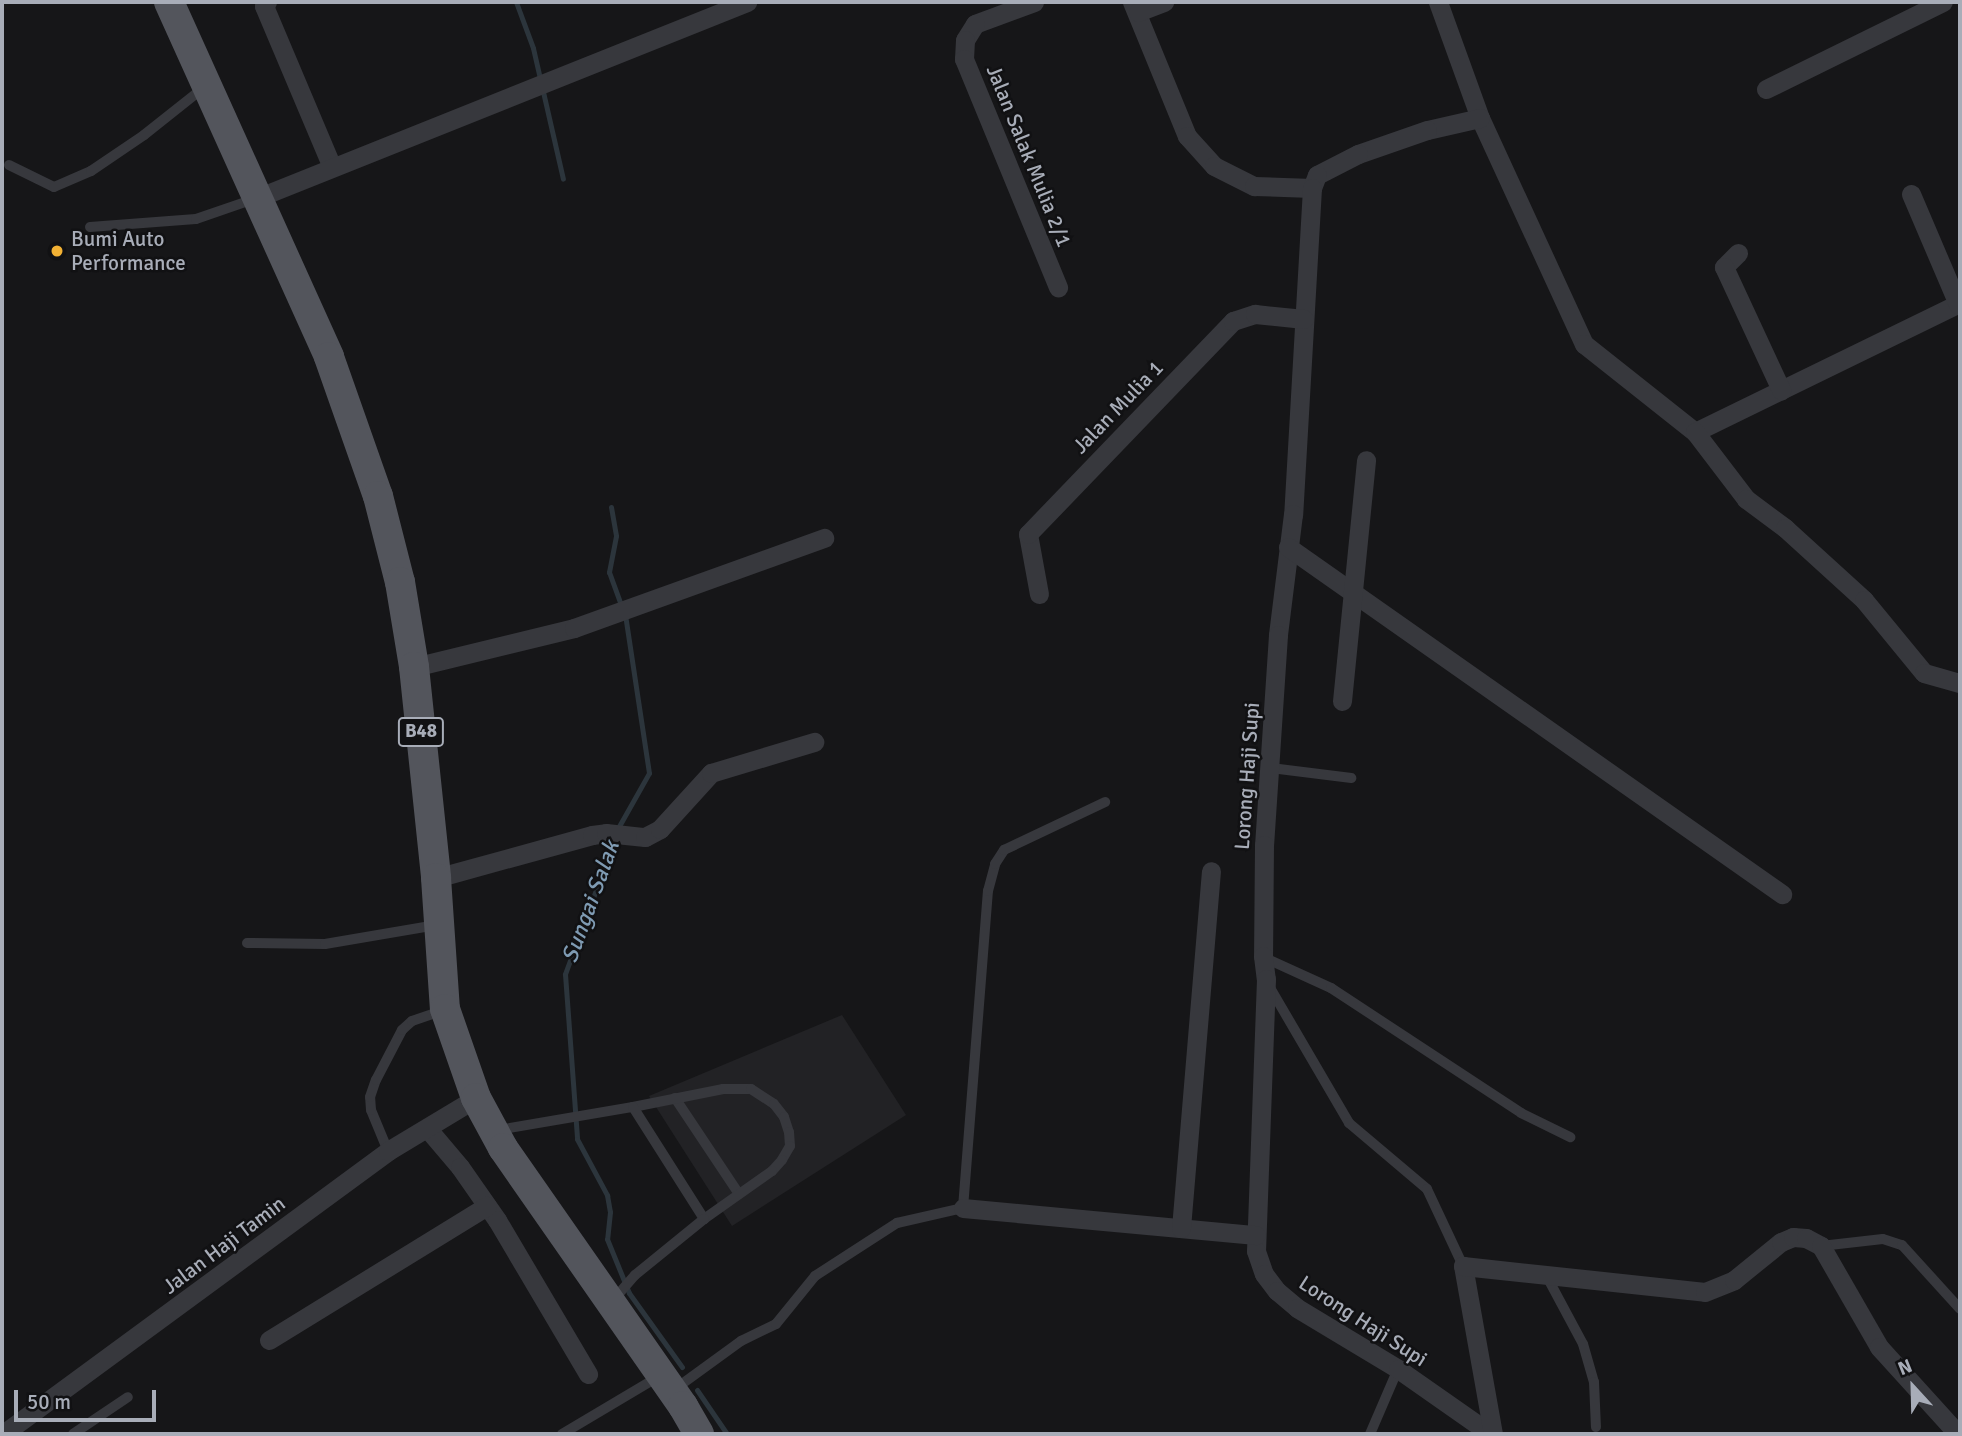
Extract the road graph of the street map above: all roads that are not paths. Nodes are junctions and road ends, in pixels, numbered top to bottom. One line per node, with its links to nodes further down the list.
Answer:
1 (169, 2): 9 (main road, B48)
2 (267, 2): 13 (street)
3 (747, 2): 13 (street)
4 (1034, 2): 19 (street, Jalan Salak Mulia 2/1)
5 (1164, 2): 8 (street)
6 (1438, 2): 11 (street)
7 (1943, 2): 10 (street)
8 (1135, 7): 14 (street)
9 (208, 84): 12 (lane); 16 (main road, B48)
10 (1766, 89)
11 (1480, 118): 14 (street); 23 (street)
12 (9, 164)
13 (332, 167): 16 (street)
14 (1312, 188): 21 (street, Lorong Haji Supi)
15 (1911, 194): 20 (street)
16 (257, 198): 17 (lane); 29 (main road, B48)
17 (90, 227)
18 (1738, 253): 22 (street)
19 (1058, 287)
20 (1959, 304): 22 (street)
21 (1304, 319): 26 (street, Lorong Haji Supi); 28 (street, Jalan Mulia 1)
22 (1781, 390): 23 (street)
23 (1695, 432): 30 (street)
24 (1366, 460): 27 (street)
25 (824, 538): 29 (street)
26 (1288, 547): 27 (street); 33 (street, Lorong Haji Supi)
27 (1352, 593): 31 (street); 38 (street)
28 (1039, 594)
29 (414, 667): 37 (main road, B48)
30 (1960, 683)
31 (1342, 701)
32 (814, 742): 37 (street)
33 (1271, 768): 34 (lane); 41 (street, Lorong Haji Supi)
34 (1351, 778)
35 (1105, 802): 53 (lane)
36 (1212, 871): 55 (street)
37 (436, 878): 39 (main road, B48)
38 (1782, 894)
39 (439, 924): 40 (lane); 43 (main road, B48)
40 (247, 943)
41 (1263, 956): 42 (street, Lorong Haji Supi); 49 (lane)
42 (1266, 979): 56 (street, Lorong Haji Supi); 58 (lane)
43 (445, 1009): 44 (main road, B48); 50 (lane)
44 (476, 1098): 47 (street, Jalan Haji Tamin); 48 (main road, B48)
45 (675, 1098): 46 (lane); 51 (lane); 51 (lane)
46 (633, 1107): 48 (lane); 54 (lane)
47 (427, 1128): 50 (street, Jalan Haji Tamin); 52 (street)
48 (493, 1130): 60 (main road, B48)
49 (1570, 1137)
50 (388, 1151): 68 (street, Jalan Haji Tamin)
51 (739, 1194): 54 (lane)
52 (487, 1206): 62 (street); 64 (street)
53 (963, 1208): 55 (street); 65 (lane)
54 (704, 1219): 60 (lane)
55 (1181, 1228): 56 (street)
56 (1256, 1235): 63 (street, Lorong Haji Supi)
57 (1821, 1246): 59 (street); 61 (lane); 74 (street)
58 (1463, 1266): 59 (street); 73 (street, Lorong Haji Supi)
59 (1545, 1275): 67 (lane)
60 (614, 1299): 65 (main road, B48)
61 (1960, 1309)
62 (269, 1339)
63 (1398, 1368): 72 (lane); 73 (street, Lorong Haji Supi)
64 (588, 1374)
65 (667, 1383): 70 (lane); 71 (main road, B48)
66 (128, 1397): 69 (lane)
67 (1596, 1427)
68 (3, 1434)
69 (73, 1434)
70 (562, 1434)
71 (697, 1434)
72 (1370, 1434)
73 (1492, 1434)
74 (1958, 1434)

